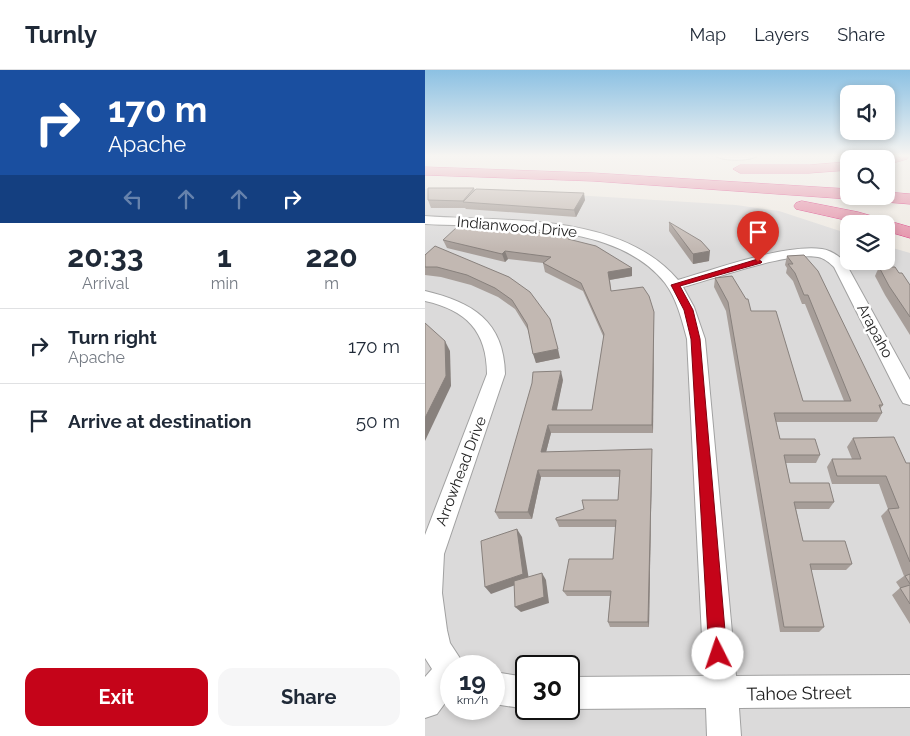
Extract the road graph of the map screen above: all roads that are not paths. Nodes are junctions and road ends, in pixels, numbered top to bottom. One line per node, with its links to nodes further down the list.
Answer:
1 (669, 187): 6 (highway)
2 (745, 187): 3 (highway)
3 (840, 193)
4 (895, 198): 5 (highway)
5 (910, 199)
6 (852, 215)
7 (425, 220): 10 (street, Indianwood Drive)
8 (895, 228): 9 (highway)
9 (910, 233)
10 (675, 285): 12 (street, Arapaho); 17 (street, Indianwood Drive)
11 (425, 296): 13 (street, Arrowhead Drive)
12 (910, 398)
13 (440, 655)
14 (440, 684): 18 (street, Arrowhead Drive)
15 (910, 691): 17 (street, Tahoe Street)
16 (580, 694): 17 (street, Tahoe Street)
17 (721, 694): 19 (street, Indianwood Drive)
18 (425, 702)
19 (724, 736)

